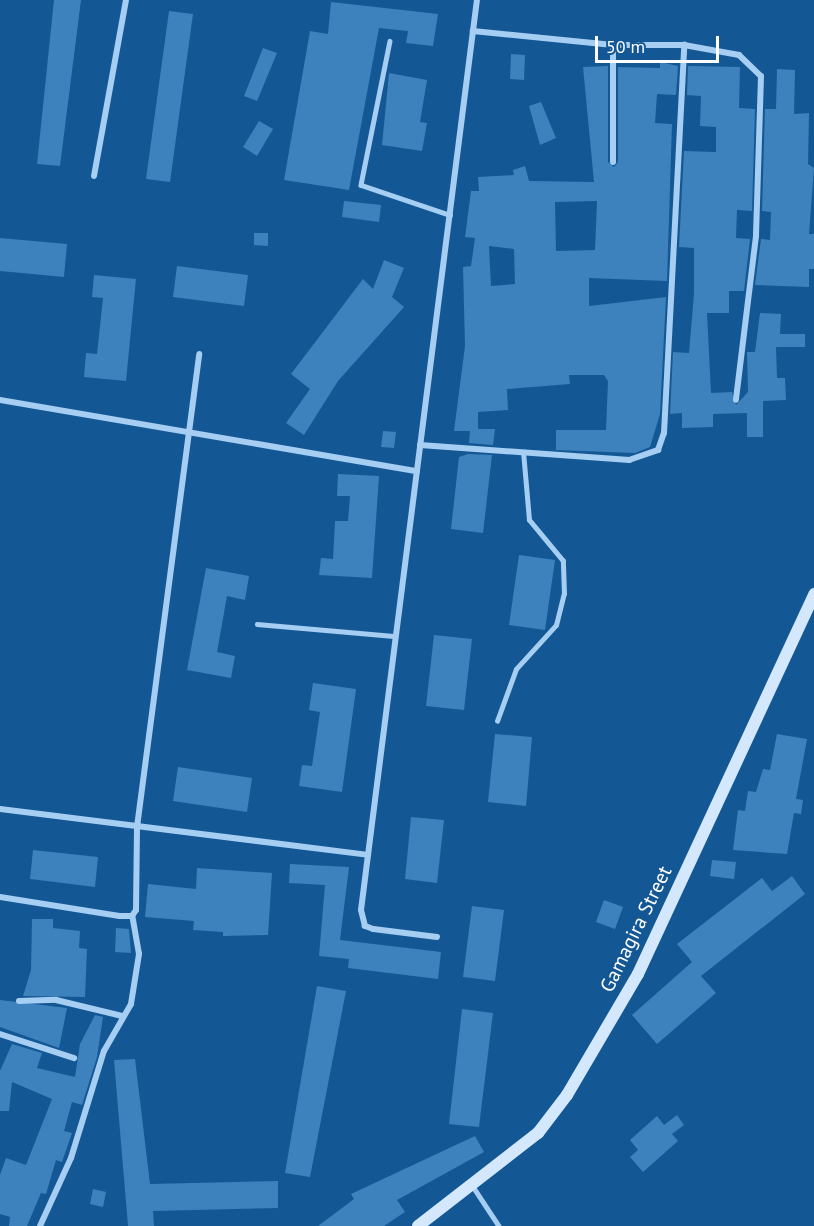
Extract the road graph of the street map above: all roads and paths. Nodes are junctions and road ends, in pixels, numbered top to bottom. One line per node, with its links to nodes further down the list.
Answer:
1 (126, 0): 8 (street)
2 (477, 0): 3 (street)
3 (473, 31): 5 (street); 9 (street)
4 (390, 40): 9 (lane)
5 (613, 45): 6 (street); 7 (street)
6 (684, 45): 12 (street); 15 (street)
7 (613, 162)
8 (94, 176)
9 (450, 215): 14 (street)
10 (199, 354): 13 (street)
11 (0, 400): 13 (street)
12 (736, 400)
13 (187, 431): 16 (street); 22 (street)
14 (420, 446): 15 (street); 16 (street)
15 (523, 452): 20 (lane)
16 (417, 471): 19 (street)
17 (814, 594): 31 (street, Gamagira Street)
18 (257, 624): 19 (lane)
19 (393, 636): 23 (street)
20 (497, 721)
21 (0, 809): 22 (street)
22 (137, 827): 23 (street); 25 (street)
23 (368, 855): 26 (street)
24 (0, 897): 25 (street)
25 (132, 916): 28 (street)
26 (437, 937)
27 (19, 1001): 28 (street)
28 (122, 1016): 32 (street)
29 (0, 1034): 30 (street)
30 (74, 1058)
31 (472, 1185): 33 (street, Gamagira Street); 34 (lane)
32 (40, 1226)
33 (418, 1226)
34 (499, 1226)

